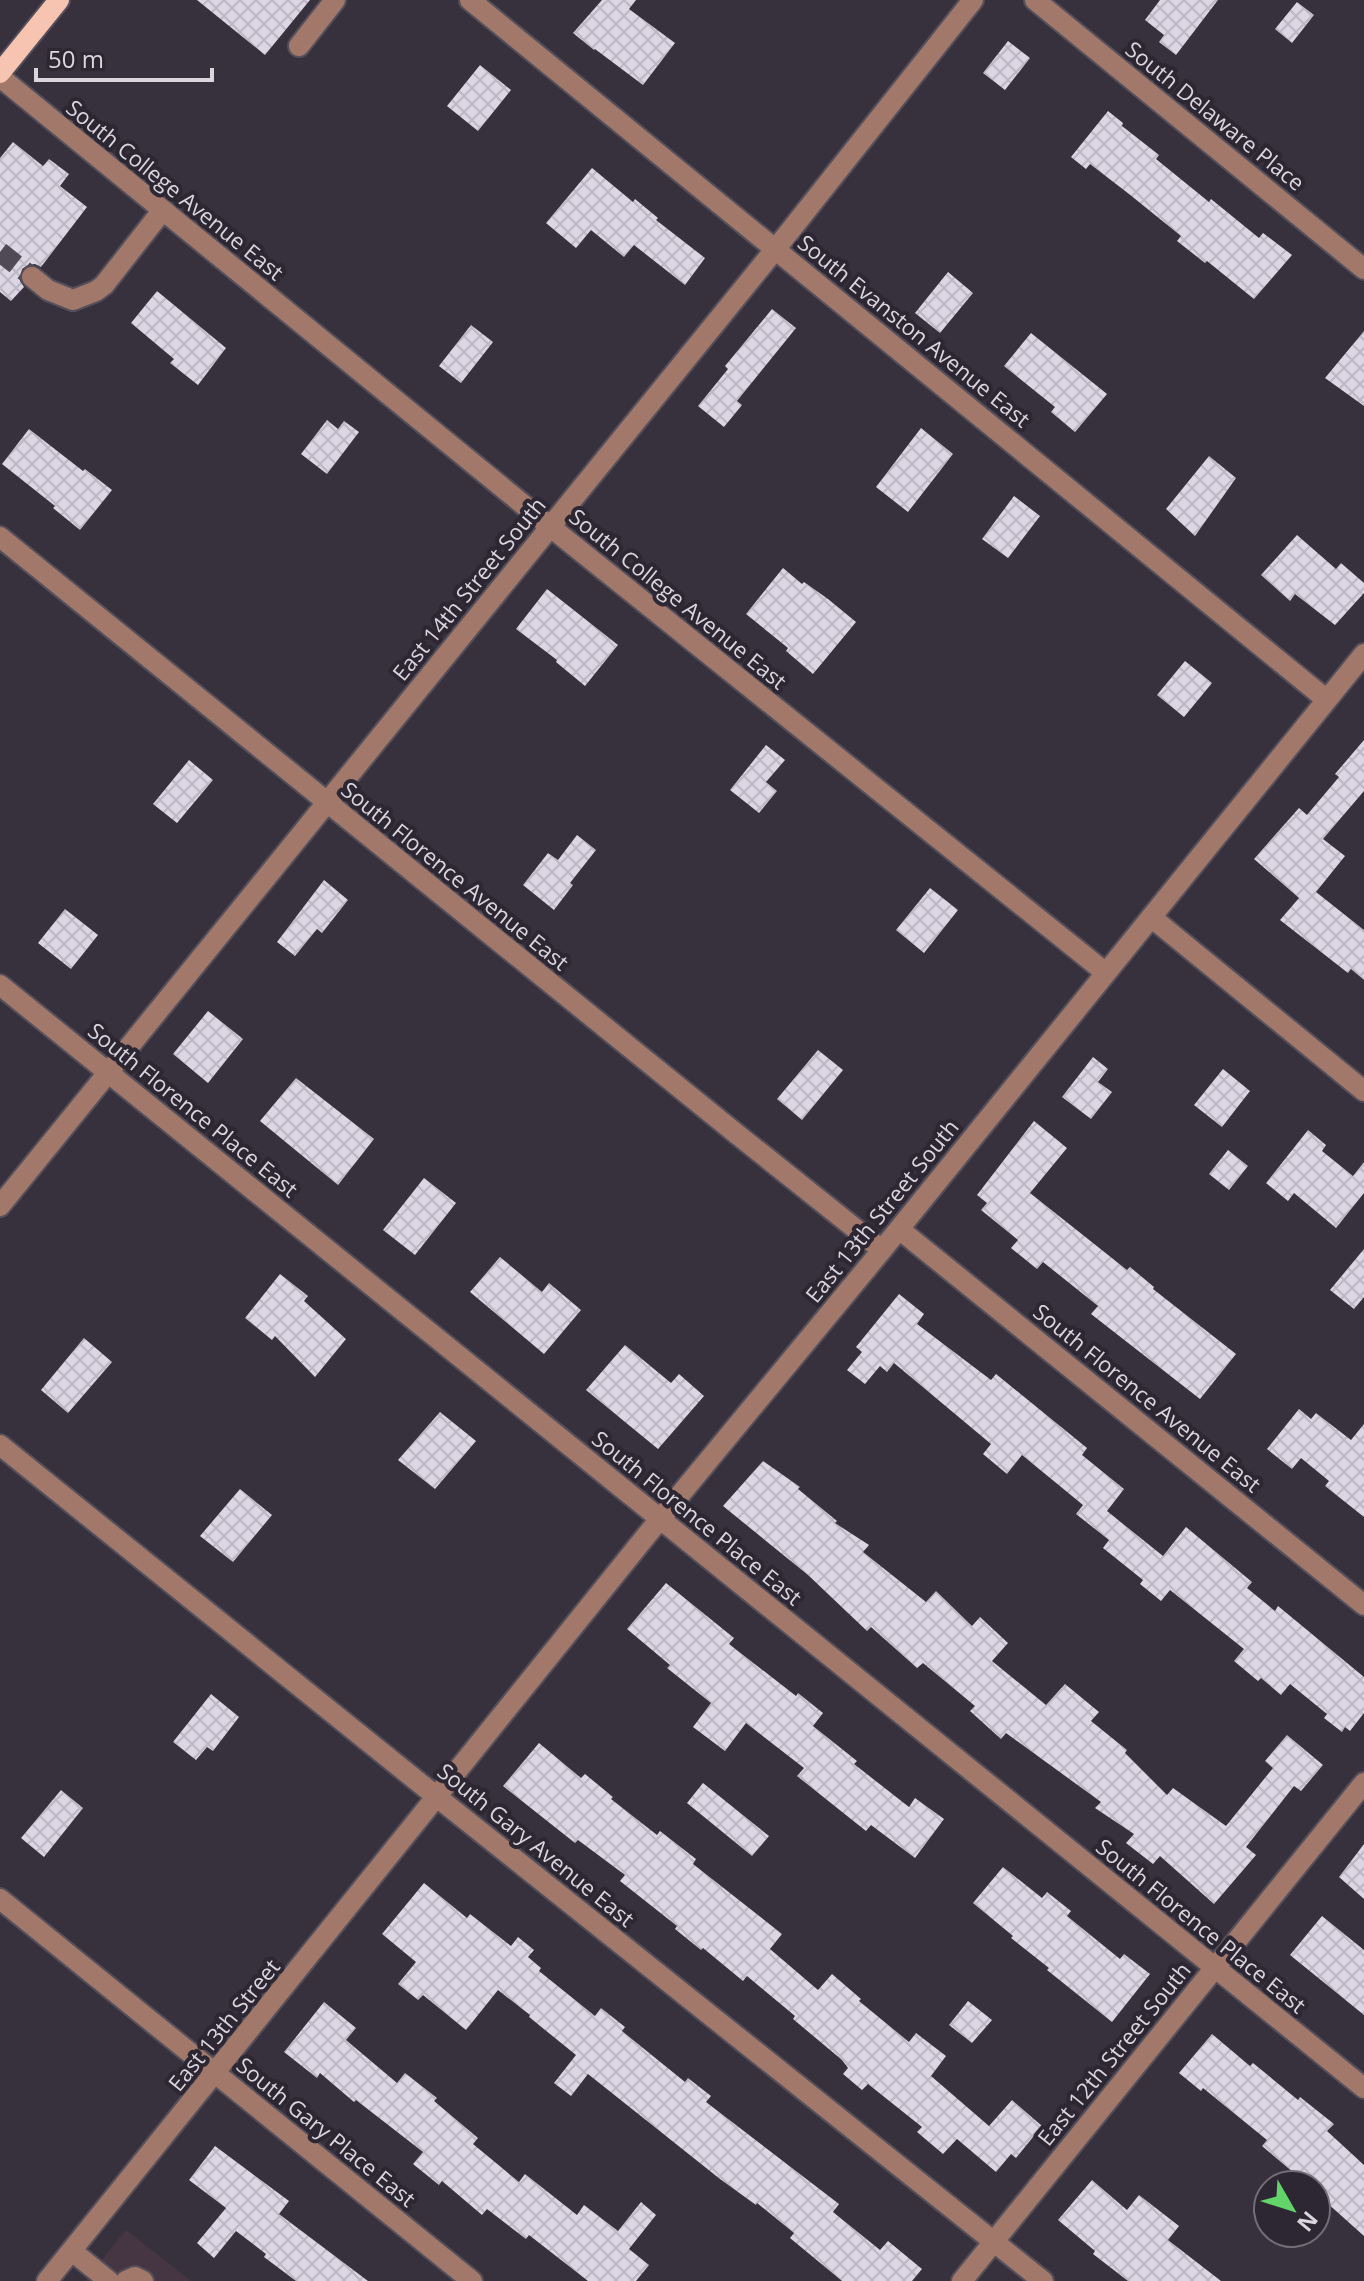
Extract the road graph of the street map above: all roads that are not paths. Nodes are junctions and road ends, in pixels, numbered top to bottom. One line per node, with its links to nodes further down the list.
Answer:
1 (59, 0): 7 (main road)
2 (335, 0): 6 (street)
3 (470, 0): 9 (street, South Evanston Avenue East)
4 (973, 0): 9 (street, East 14th Street South)
5 (1035, 0): 10 (street, South Delaware Place)
6 (299, 46)
7 (0, 75): 8 (street, South College Avenue East)
8 (162, 211): 11 (street); 12 (street, South College Avenue East)
9 (775, 248): 12 (street, East 14th Street South); 15 (street, South Evanston Avenue East)
10 (1364, 269)
11 (32, 277)
12 (550, 527): 16 (street, East 14th Street South); 18 (street, South College Avenue East)
13 (0, 537): 16 (street, South Florence Avenue East)
14 (1364, 654): 15 (street, East 13th Street South)
15 (1327, 700): 17 (street, East 13th Street South)
16 (326, 803): 20 (street, East 14th Street South); 24 (street, South Florence Avenue East)
17 (1151, 917): 18 (street, East 13th Street South); 21 (street)
18 (1106, 973): 23 (street, East 13th Street South)
19 (0, 985): 20 (street, South Florence Place East)
20 (108, 1072): 22 (street, East 14th Street South); 26 (street, South Florence Place East)
21 (1364, 1091)
22 (0, 1206)
23 (899, 1229): 24 (street, East 13th Street South); 27 (street, South Florence Avenue East)
24 (882, 1250): 26 (street, East 13th Street South)
25 (0, 1445): 29 (street, South Gary Avenue East)
26 (661, 1519): 29 (street, East 13th Street South); 31 (street, South Florence Place East)
27 (1364, 1605)
28 (1364, 1783): 31 (street, East 12th Street South)
29 (437, 1797): 32 (street, East 13th Street); 34 (street, South Gary Avenue East)
30 (0, 1899): 32 (street, South Gary Place East)
31 (1215, 1968): 33 (street, South Florence Place East); 34 (street, East 12th Street South)
32 (215, 2074): 35 (street, East 13th Street); 40 (street, South Gary Place East)
33 (1364, 2088)
34 (994, 2241): 41 (street, East 12th Street South); 42 (street, South Gary Avenue East)
35 (72, 2251): 36 (street, East 13th Street); 37 (street)
36 (47, 2281)
37 (109, 2281)
38 (126, 2281): 39 (street)
39 (143, 2281)
40 (472, 2281)
41 (962, 2281)
42 (1043, 2281)

